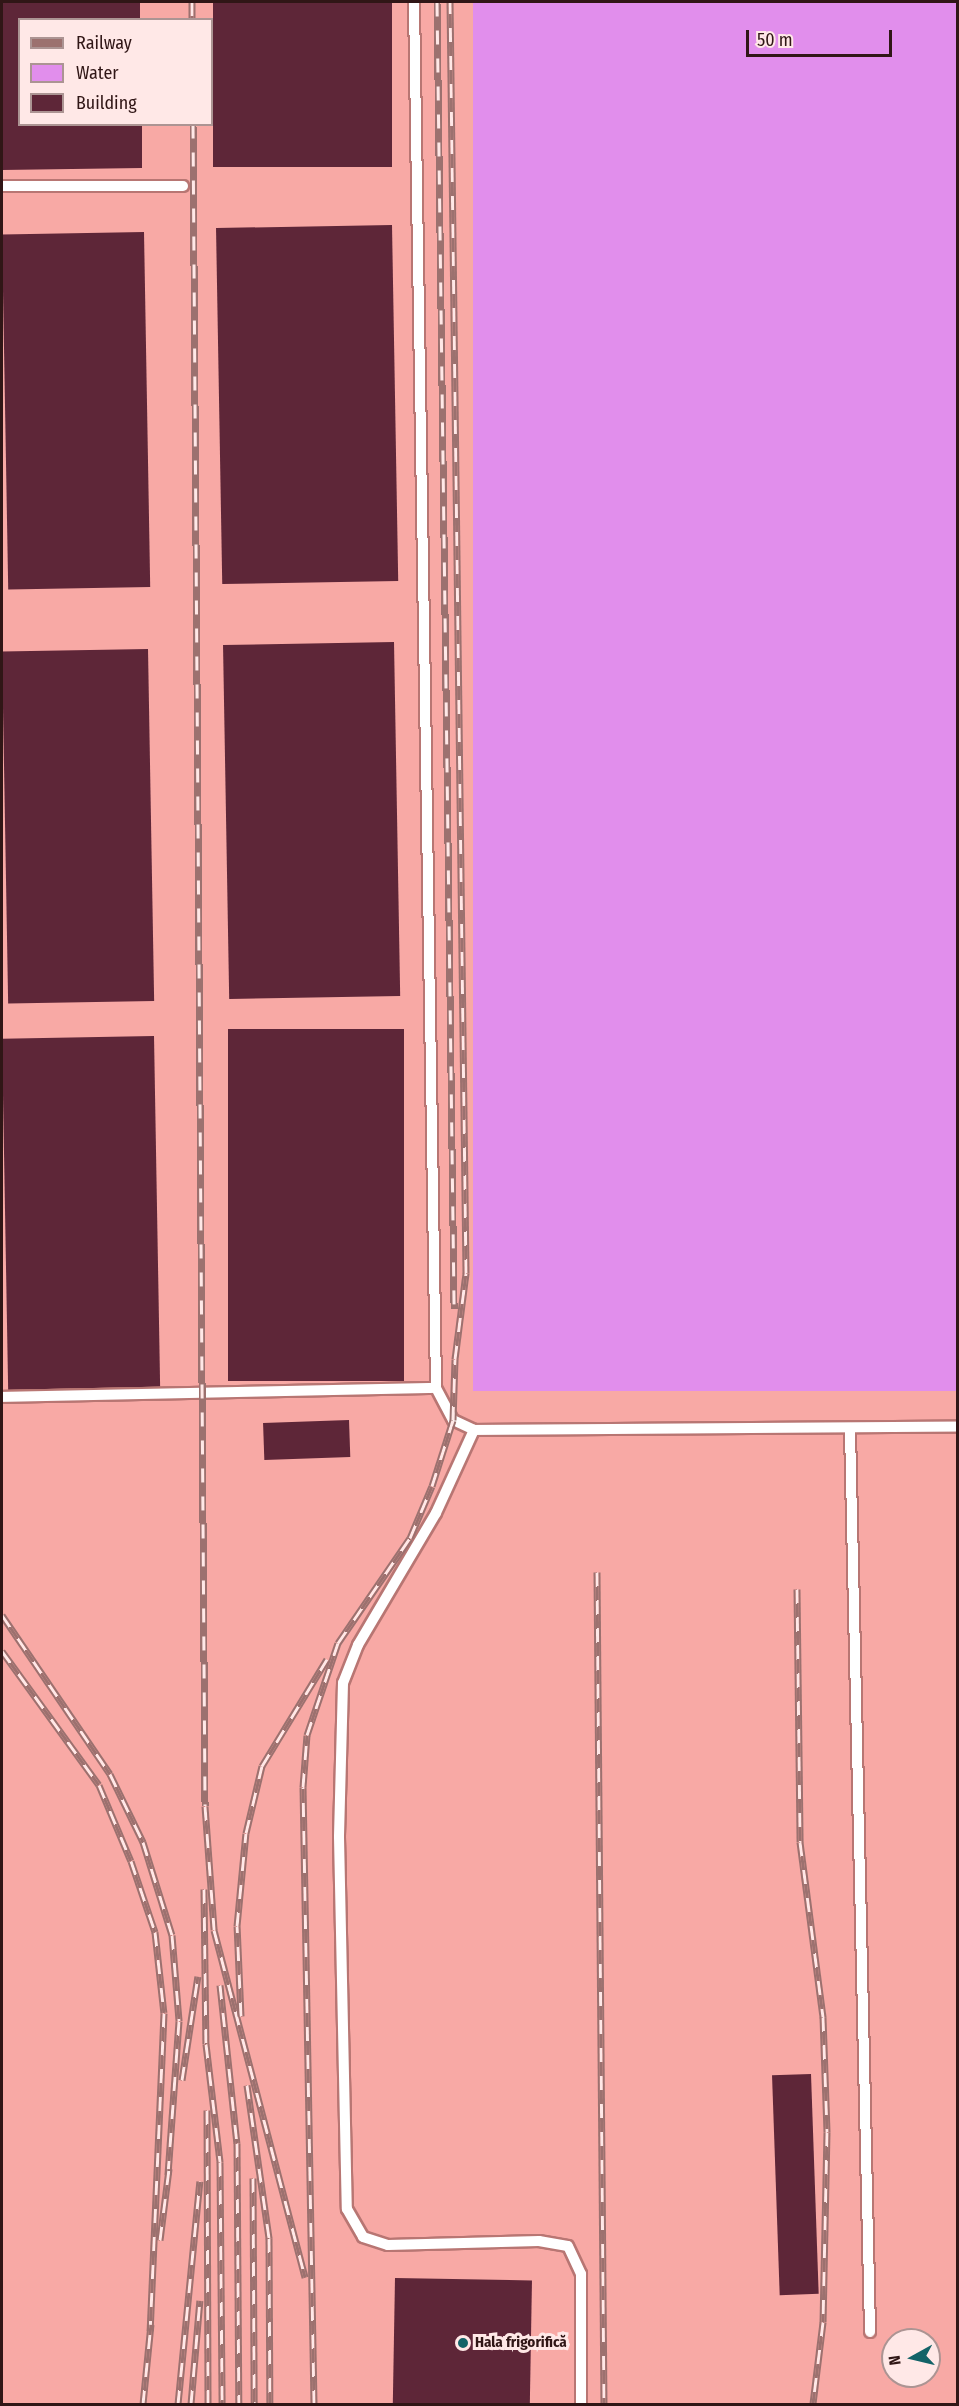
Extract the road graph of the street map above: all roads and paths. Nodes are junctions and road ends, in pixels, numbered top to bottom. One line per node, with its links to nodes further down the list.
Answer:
1 (414, 2): 4 (lane)
2 (2, 186): 3 (lane)
3 (183, 186)
4 (436, 1388): 5 (lane); 7 (lane)
5 (2, 1397)
6 (957, 1427): 8 (lane)
7 (474, 1430): 8 (lane); 10 (lane)
8 (850, 1430): 9 (lane)
9 (870, 2332)
10 (581, 2404)

